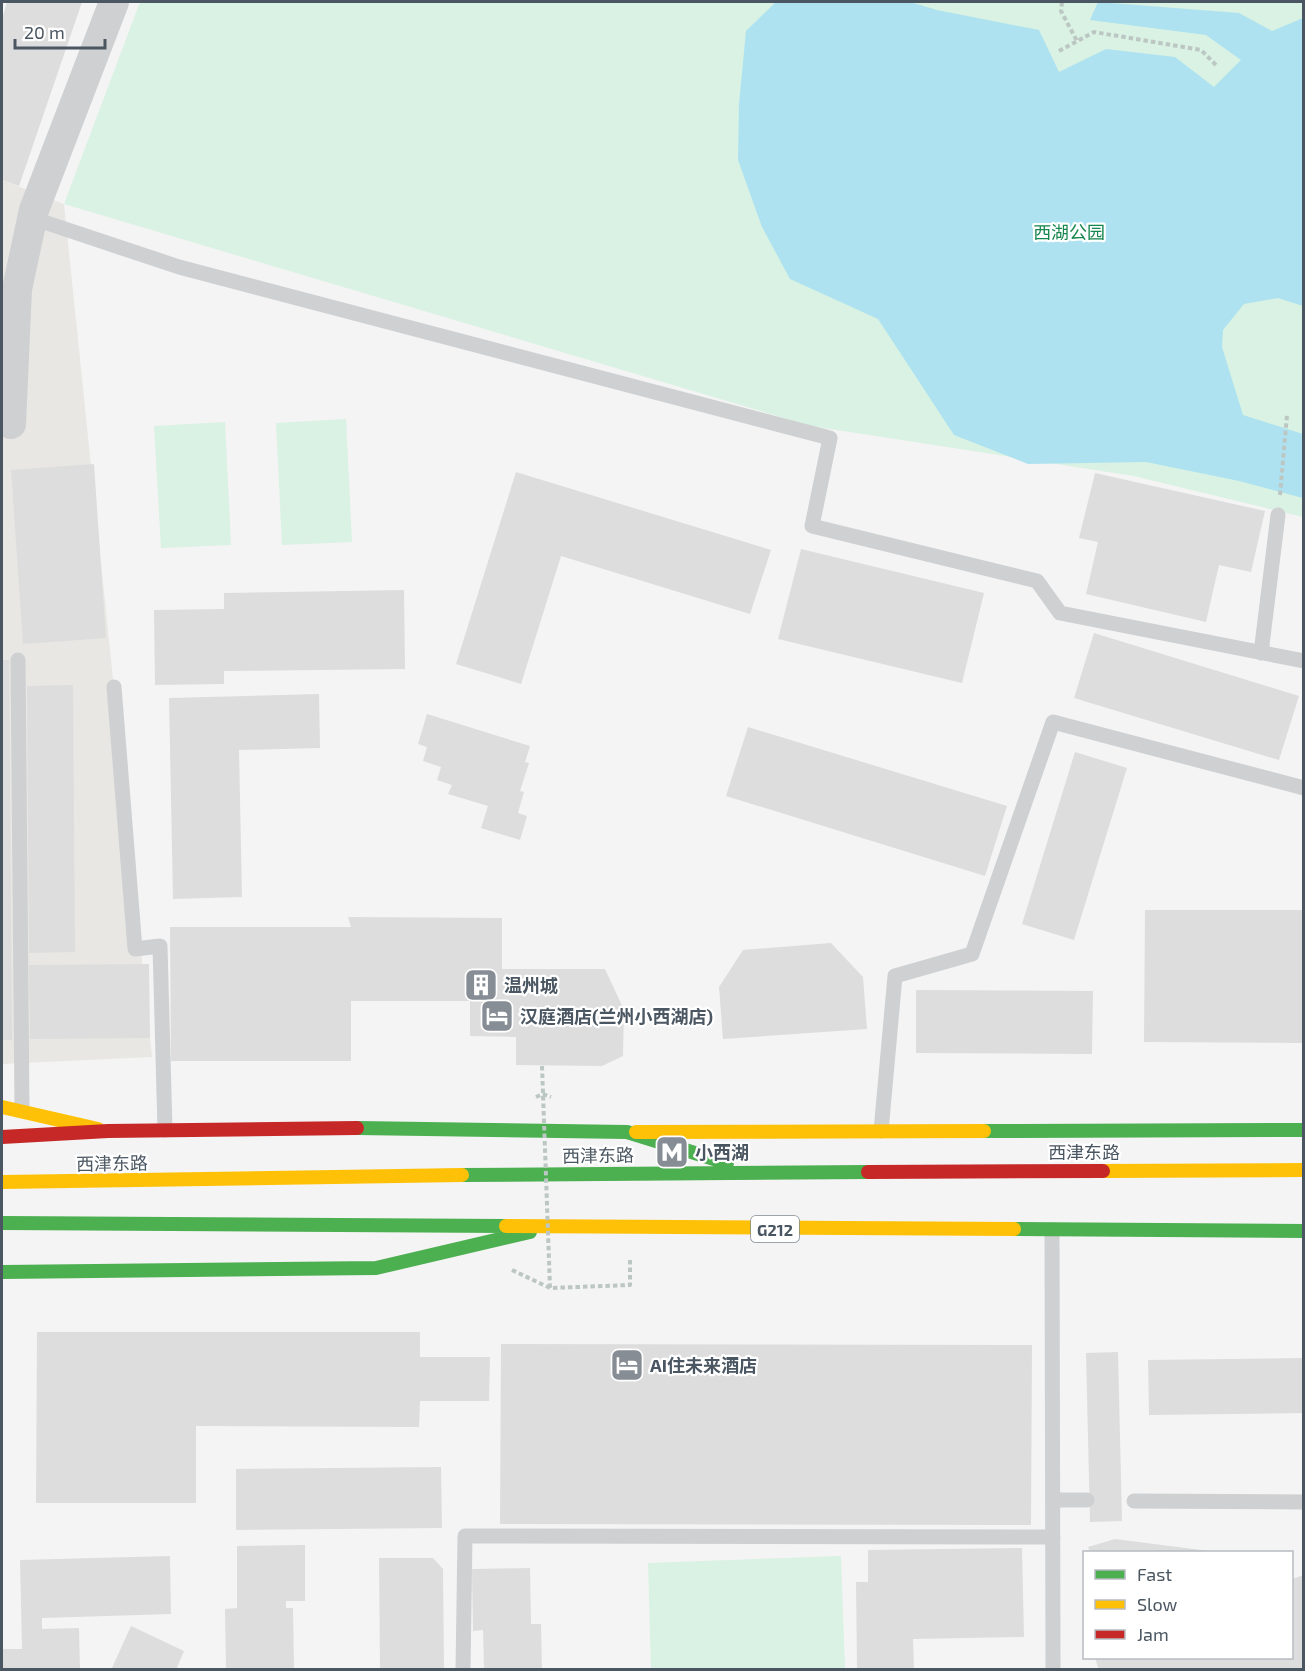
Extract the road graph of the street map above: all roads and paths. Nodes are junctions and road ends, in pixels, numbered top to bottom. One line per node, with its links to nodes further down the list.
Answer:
1 (114, 2): 6 (street)
2 (1062, 2): 3 (path)
3 (1077, 41): 4 (path); 5 (path)
4 (1059, 51)
5 (1216, 65)
6 (32, 218): 8 (street); 10 (lane)
7 (1287, 415): 9 (path)
8 (11, 424)
9 (1278, 515): 10 (lane)
10 (1261, 653): 12 (lane)
11 (18, 660): 17 (lane)
12 (1304, 661)
13 (114, 687): 18 (lane)
14 (1304, 788): 21 (lane)
15 (542, 1066): 34 (path, bridge)
16 (2, 1107): 17 (main road)
17 (22, 1109): 20 (main road)
18 (165, 1130): 20 (main road); 22 (main road)
19 (1304, 1130): 21 (main road, 西津东路)
20 (108, 1131): 23 (main road)
21 (881, 1131): 22 (main road, 西津东路)
22 (627, 1132): 25 (main road)
23 (2, 1137)
24 (1304, 1170): 25 (main road, 西津东路)
25 (758, 1172): 26 (main road, 西津东路)
26 (2, 1182)
27 (2, 1223): 28 (main road)
28 (246, 1226): 29 (main road, G212); 32 (main road)
29 (548, 1228): 30 (main road, G212); 33 (main road)
30 (1052, 1230): 31 (main road, G212); 35 (lane)
31 (1304, 1231)
32 (2, 1236)
33 (2, 1272)
34 (630, 1285)
35 (1053, 1500): 36 (lane); 39 (lane)
36 (1087, 1500)
37 (1134, 1501): 38 (lane)
38 (1304, 1502)
39 (1053, 1537): 40 (lane); 41 (lane)
40 (463, 1670)
41 (1053, 1670)

